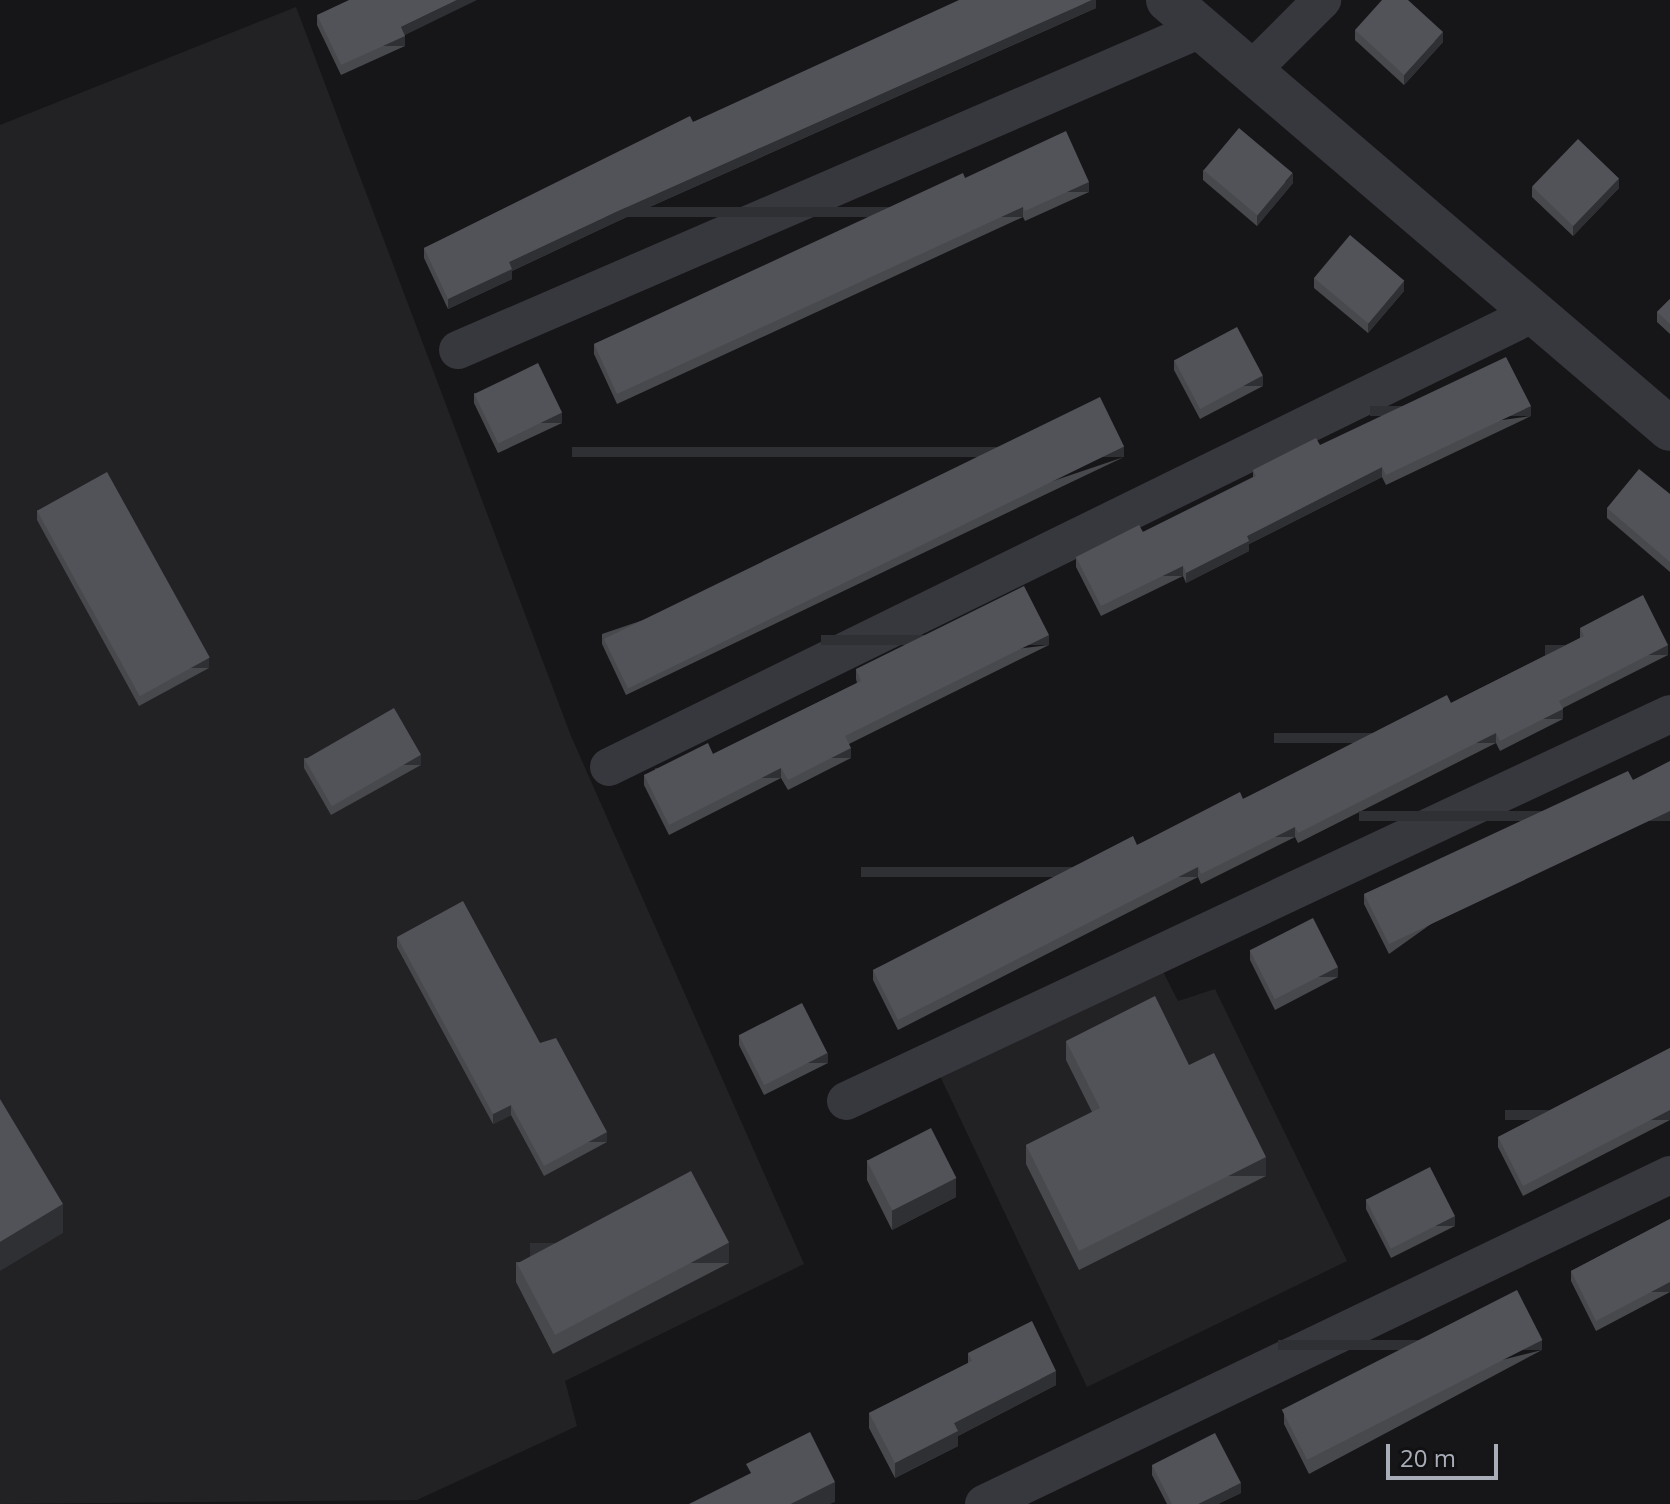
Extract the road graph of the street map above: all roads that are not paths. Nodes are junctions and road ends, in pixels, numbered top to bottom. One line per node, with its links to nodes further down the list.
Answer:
1 (1168, 0): 3 (street)
2 (1322, 0): 4 (street)
3 (1203, 28): 4 (street); 6 (street)
4 (1253, 69): 5 (street)
5 (1534, 313): 7 (street); 9 (street)
6 (458, 350)
7 (1670, 429)
8 (1670, 714): 10 (street)
9 (609, 767)
10 (846, 1101)
11 (1670, 1175): 12 (street)
12 (984, 1504)

